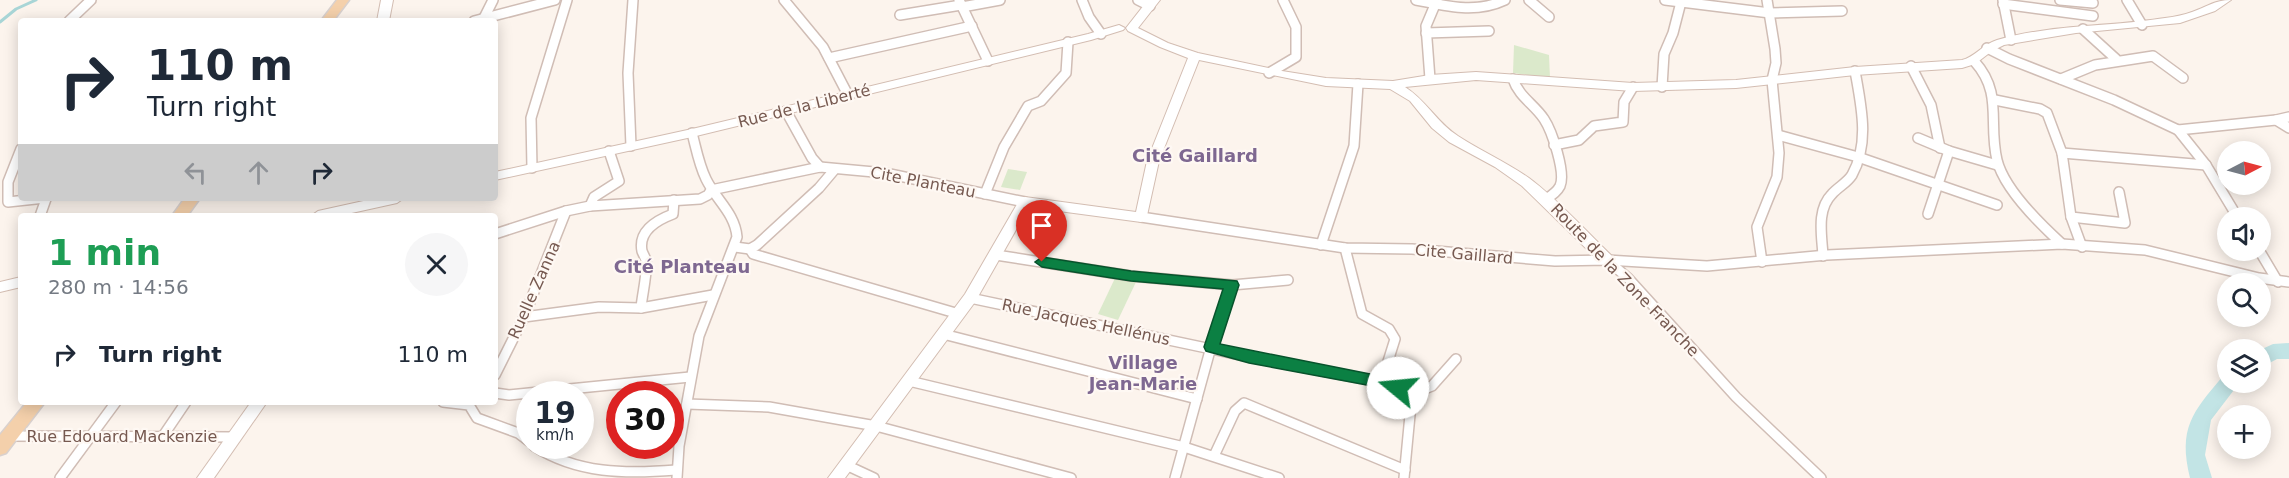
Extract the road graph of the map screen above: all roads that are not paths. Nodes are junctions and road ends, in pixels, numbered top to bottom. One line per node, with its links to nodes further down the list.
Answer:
1 (91, 0): 31 (street)
2 (343, 0): 32 (main road)
3 (387, 0): 33 (street)
4 (493, 0): 34 (street)
5 (555, 0): 35 (street)
6 (567, 0): 82 (street)
7 (633, 0): 73 (street)
8 (784, 0): 46 (street)
9 (1000, 0): 26 (street)
10 (1082, 0): 39 (street)
11 (1138, 0): 25 (street)
12 (1283, 0): 52 (street)
13 (1416, 0): 21 (street)
14 (1505, 0): 21 (street)
15 (1529, 0): 30 (street)
16 (1665, 0): 22 (street)
17 (1767, 0): 28 (street)
18 (2060, 0): 24 (street)
19 (2127, 0): 37 (street)
20 (2225, 0): 37 (street)
21 (1437, 2): 41 (street)
22 (1681, 2): 28 (street); 61 (street)
23 (2003, 2): 36 (street); 42 (street)
24 (2093, 2): 36 (street)
25 (1152, 3): 39 (street)
26 (961, 4): 29 (street); 38 (street)
27 (1842, 11): 28 (street)
28 (1770, 13): 57 (street)
29 (900, 15)
30 (1549, 17)
31 (72, 18)
32 (329, 18)
33 (384, 18)
34 (480, 18)
35 (486, 18)
36 (2090, 24): 37 (street); 42 (street); 47 (street)
37 (2142, 25)
38 (972, 26): 46 (street); 48 (street)
39 (1125, 29): 43 (street, Rue de la Liberté); 45 (street)
40 (1489, 31): 41 (street)
41 (1426, 33): 54 (street)
42 (2011, 40): 44 (street)
43 (1068, 42): 48 (street, Rue de la Liberté); 88 (street)
44 (1987, 48): 49 (street); 56 (street)
45 (1195, 56): 52 (street); 102 (street)
46 (829, 58): 62 (street)
47 (2116, 59): 53 (street); 56 (street)
48 (988, 61): 62 (street, Rue de la Liberté)
49 (1975, 62): 50 (street); 63 (street)
50 (1911, 66): 51 (street); 74 (street)
51 (1856, 71): 57 (street); 78 (street)
52 (1269, 73): 58 (street)
53 (2183, 78)
54 (1430, 79): 55 (street); 59 (street)
55 (1513, 79): 60 (street); 72 (street)
56 (2061, 79): 68 (street)
57 (1772, 80): 61 (street); 70 (street)
58 (1358, 84): 59 (street); 106 (street)
59 (1393, 85): 89 (street, Route de la Zone Franche)
60 (1633, 87): 61 (street); 72 (street)
61 (1662, 87)
62 (848, 95): 64 (street, Rue de la Liberté)
63 (1995, 100): 76 (street); 79 (street)
64 (786, 111): 69 (street, Rue de la Liberté); 81 (street)
65 (2289, 117): 66 (street)
66 (2276, 120): 67 (street); 68 (street)
67 (2289, 128)
68 (2178, 130): 80 (street)
69 (693, 133): 73 (street, Rue de la Liberté); 86 (street)
70 (1778, 135): 78 (street); 115 (street)
71 (1918, 138): 74 (street)
72 (1554, 145): 89 (street)
73 (631, 146): 75 (street, Rue de la Liberté)
74 (1944, 149): 79 (street); 85 (street)
75 (609, 151): 82 (street, Rue de la Liberté); 96 (street)
76 (2062, 153): 80 (street); 103 (street)
77 (18, 156): 91 (street)
78 (1858, 157): 85 (street); 112 (street)
79 (1997, 165): 105 (street)
80 (2206, 165): 97 (street)
81 (820, 167): 83 (street, Cite Planteau); 86 (street, Cite Planteau)
82 (532, 168): 84 (street, Rue de la Liberté)
83 (835, 169): 88 (street, Cite Planteau); 110 (street)
84 (498, 175)
85 (1937, 185): 95 (street); 101 (street)
86 (711, 190): 90 (street, Ruelle Zanna); 107 (street)
87 (2119, 192): 103 (street)
88 (985, 194): 94 (street, Cite Planteau)
89 (1546, 199): 113 (street, Route de la Zone Franche)
90 (674, 200): 96 (street, Ruelle Zanna); 124 (street)
91 (18, 201)
92 (191, 201): 99 (main road)
93 (383, 201): 100 (street)
94 (1025, 202): 102 (street, Cite Gaillard); 111 (street)
95 (1997, 205)
96 (590, 206): 98 (street, Ruelle Zanna)
97 (2231, 207)
98 (566, 211): 104 (street, Ruelle Zanna); 126 (street, Ruelle Zanna)
99 (181, 213)
100 (331, 213)
101 (1928, 214)
102 (1141, 217): 106 (street, Cite Gaillard)
103 (2071, 217): 108 (street)
104 (498, 233)
105 (2062, 244): 108 (street, Cite Gaillard); 112 (street, Cite Gaillard)
106 (1321, 245): 109 (street, Cite Gaillard)
107 (735, 247): 110 (street); 122 (street)
108 (2082, 247): 117 (street, Cite Gaillard)
109 (1345, 248): 113 (street, Cite Gaillard); 133 (street)
110 (750, 249): 125 (street)
111 (996, 255): 120 (street); 123 (street)
112 (1823, 256): 115 (street, Cite Gaillard)
113 (1607, 260): 115 (street, Cite Gaillard); 162 (street, Route de la Zone Franche)
114 (2266, 261): 117 (street)
115 (1762, 262)
116 (1288, 280): 120 (street)
117 (2278, 282): 118 (street, Cite Gaillard)
118 (2289, 282)
119 (18, 283): 121 (street)
120 (1232, 285): 128 (street)
121 (0, 288)
122 (713, 295): 124 (street); 131 (street)
123 (970, 298): 125 (street); 128 (street, Rue Jacques Hellénus)
124 (641, 308): 126 (street)
125 (959, 314): 127 (street)
126 (524, 317): 130 (street, Ruelle Zanna)
127 (943, 334): 132 (street); 136 (street)
128 (1211, 347): 133 (street, Rue Jacques Hellénus); 136 (street)
129 (1456, 359): 135 (street)
130 (498, 367)
131 (690, 377): 134 (street); 137 (street)
132 (909, 381): 143 (street); 149 (street)
133 (1385, 383): 135 (street, Rue Jacques Hellénus)
134 (498, 393)
135 (1412, 394): 154 (street)
136 (1197, 399): 149 (street)
137 (687, 404): 143 (street); 153 (street)
138 (35, 405): 148 (main road)
139 (114, 405): 145 (street)
140 (184, 405): 146 (street)
141 (257, 405): 147 (street)
142 (472, 405): 144 (street)
143 (876, 426): 152 (street); 159 (street)
144 (516, 432)
145 (93, 435): 146 (street, Rue Edouard Mackenzie); 148 (street, Rue Edouard Mackenzie); 155 (street)
146 (163, 435): 147 (street, Rue Edouard Mackenzie)
147 (235, 437): 156 (street)
148 (5, 442)
149 (1184, 447): 150 (street); 160 (street)
150 (1214, 456): 154 (street); 161 (street)
151 (557, 459): 153 (street)
152 (846, 465): 157 (street); 158 (street)
153 (676, 474)
154 (1404, 474)
155 (60, 478)
156 (205, 478)
157 (836, 478)
158 (874, 478)
159 (1071, 478)
160 (1175, 478)
161 (1279, 478)
162 (1821, 478)

